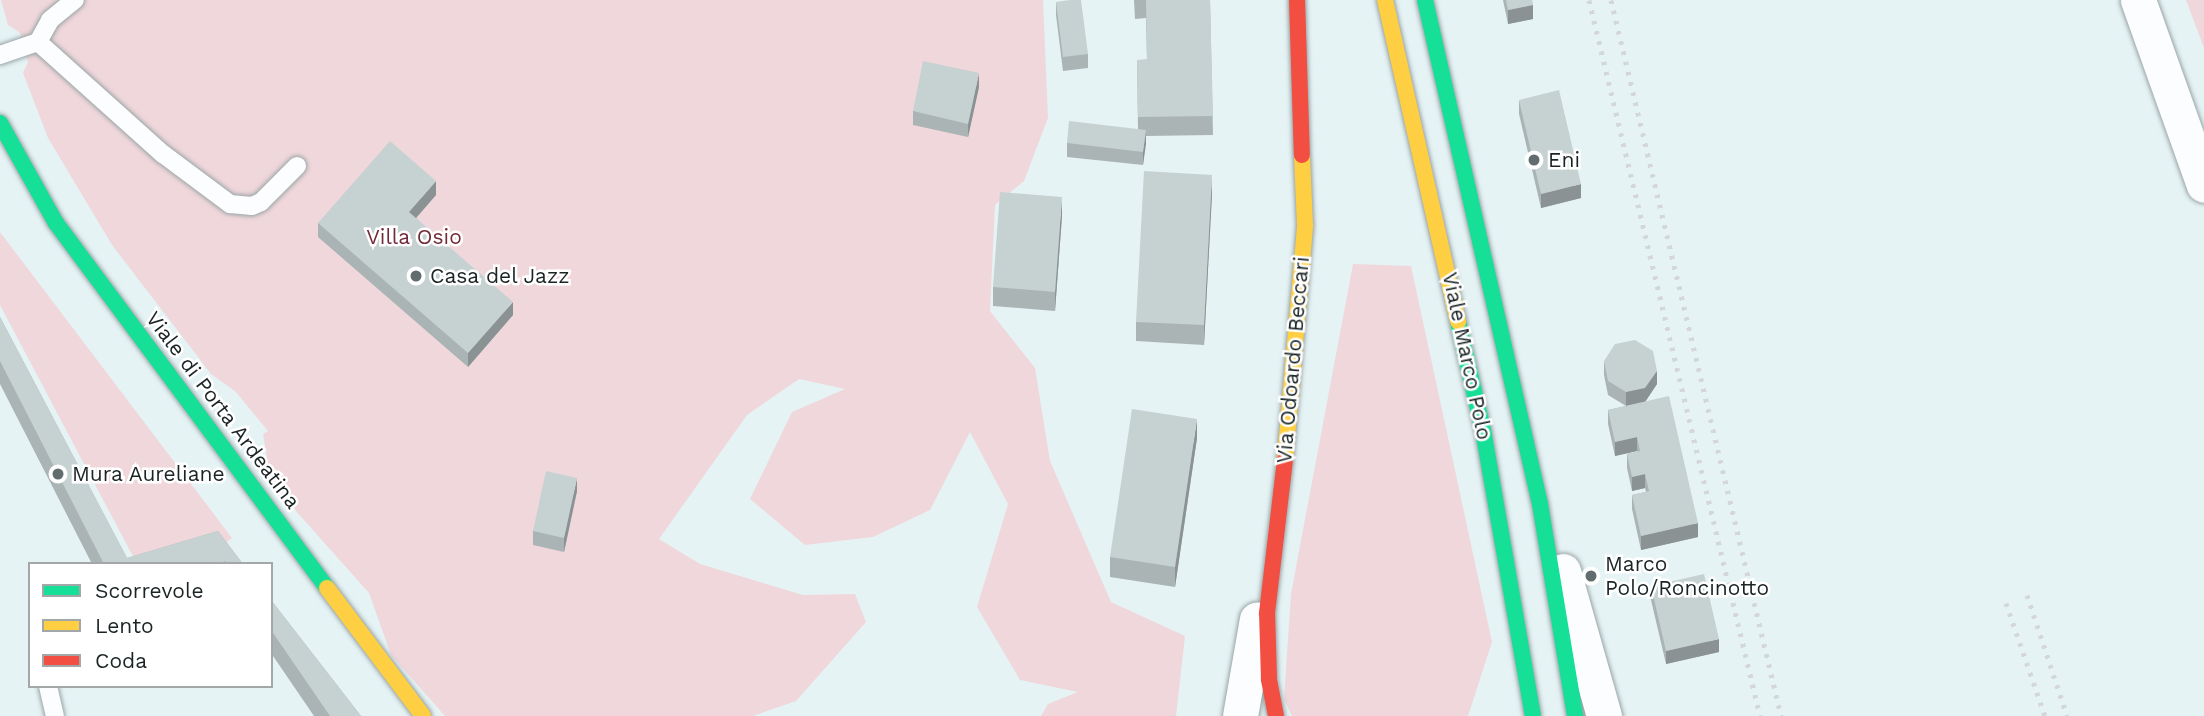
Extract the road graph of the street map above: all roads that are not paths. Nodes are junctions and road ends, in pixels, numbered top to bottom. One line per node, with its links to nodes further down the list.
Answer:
1 (75, 0): 6 (lane)
2 (1297, 0): 12 (main road, Via Odoardo Beccari)
3 (1385, 0): 13 (main road, Viale Marco Polo)
4 (1426, 0): 11 (main road, Viale Marco Polo)
5 (2138, 0): 10 (street)
6 (31, 44): 7 (lane); 9 (lane)
7 (0, 55)
8 (0, 123): 17 (main road, Viale di Porta Ardeatina)
9 (297, 166)
10 (2204, 185)
11 (1540, 504): 21 (main road, Viale Marco Polo); 22 (street, Viale Marco Polo)
12 (1272, 541): 18 (street, Via Odoardo Beccari); 19 (main road)
13 (1526, 669): 15 (main road); 20 (main road, Viale Marco Polo)
14 (48, 688): 16 (lane)
15 (1510, 703)
16 (55, 716)
17 (423, 716)
18 (1240, 716)
19 (1276, 716)
20 (1533, 716)
21 (1575, 716)
22 (1604, 716)

